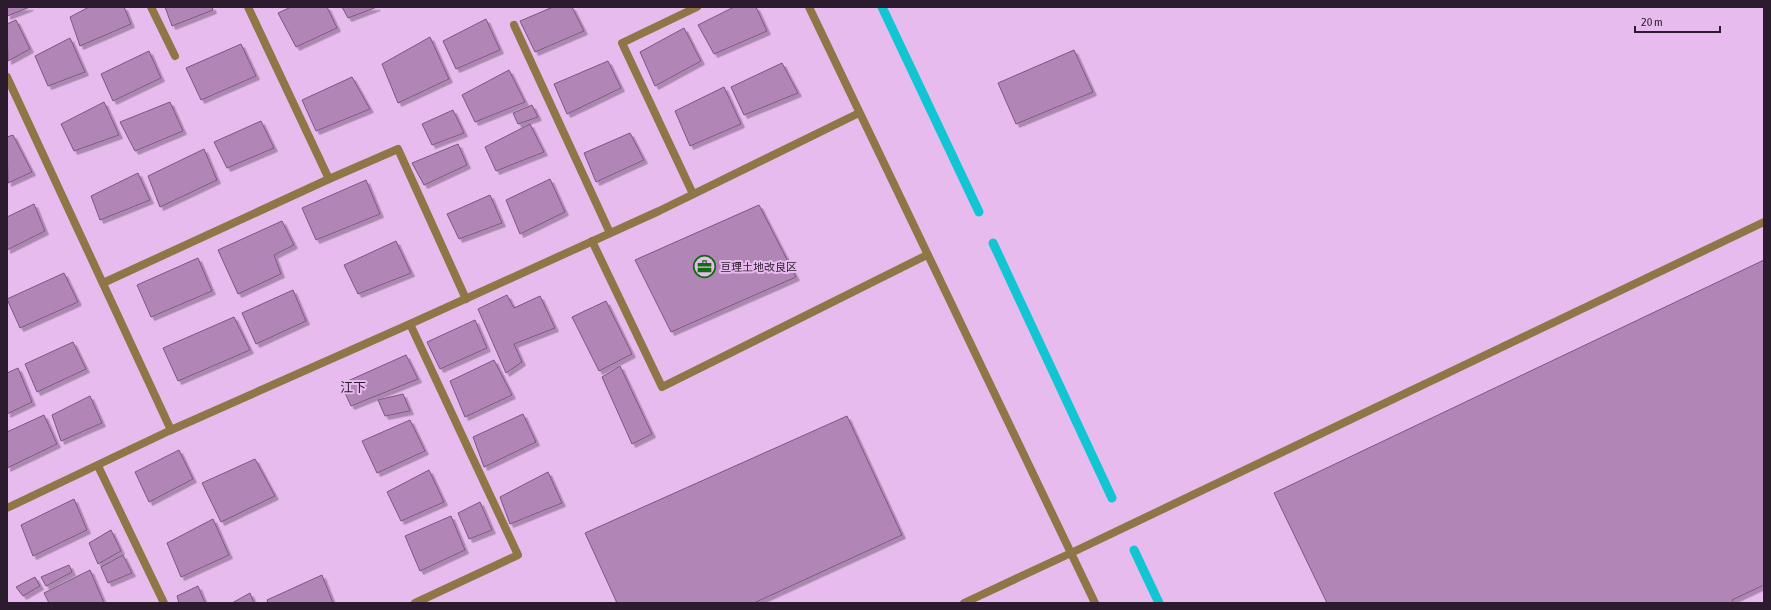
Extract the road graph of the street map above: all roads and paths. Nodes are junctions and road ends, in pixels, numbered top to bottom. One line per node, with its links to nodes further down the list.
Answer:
1 (151, 7): 6 (street)
2 (248, 7): 9 (street)
3 (697, 7): 10 (street)
4 (809, 7): 8 (street)
5 (514, 25): 12 (street)
6 (176, 56)
7 (7, 77): 15 (street)
8 (858, 113): 10 (street); 14 (street)
9 (329, 179): 15 (street); 16 (street)
10 (693, 194): 12 (street)
11 (1764, 222): 21 (street)
12 (610, 233): 13 (street)
13 (592, 241): 14 (street); 16 (street)
14 (927, 255): 21 (street)
15 (103, 283): 18 (street)
16 (466, 299): 17 (street)
17 (410, 324): 18 (street); 23 (street)
18 (171, 430): 19 (street)
19 (98, 466): 20 (street); 22 (street)
20 (7, 508)
21 (1070, 553): 24 (street); 25 (street)
22 (164, 603)
23 (415, 603)
24 (964, 603)
25 (1095, 603)

